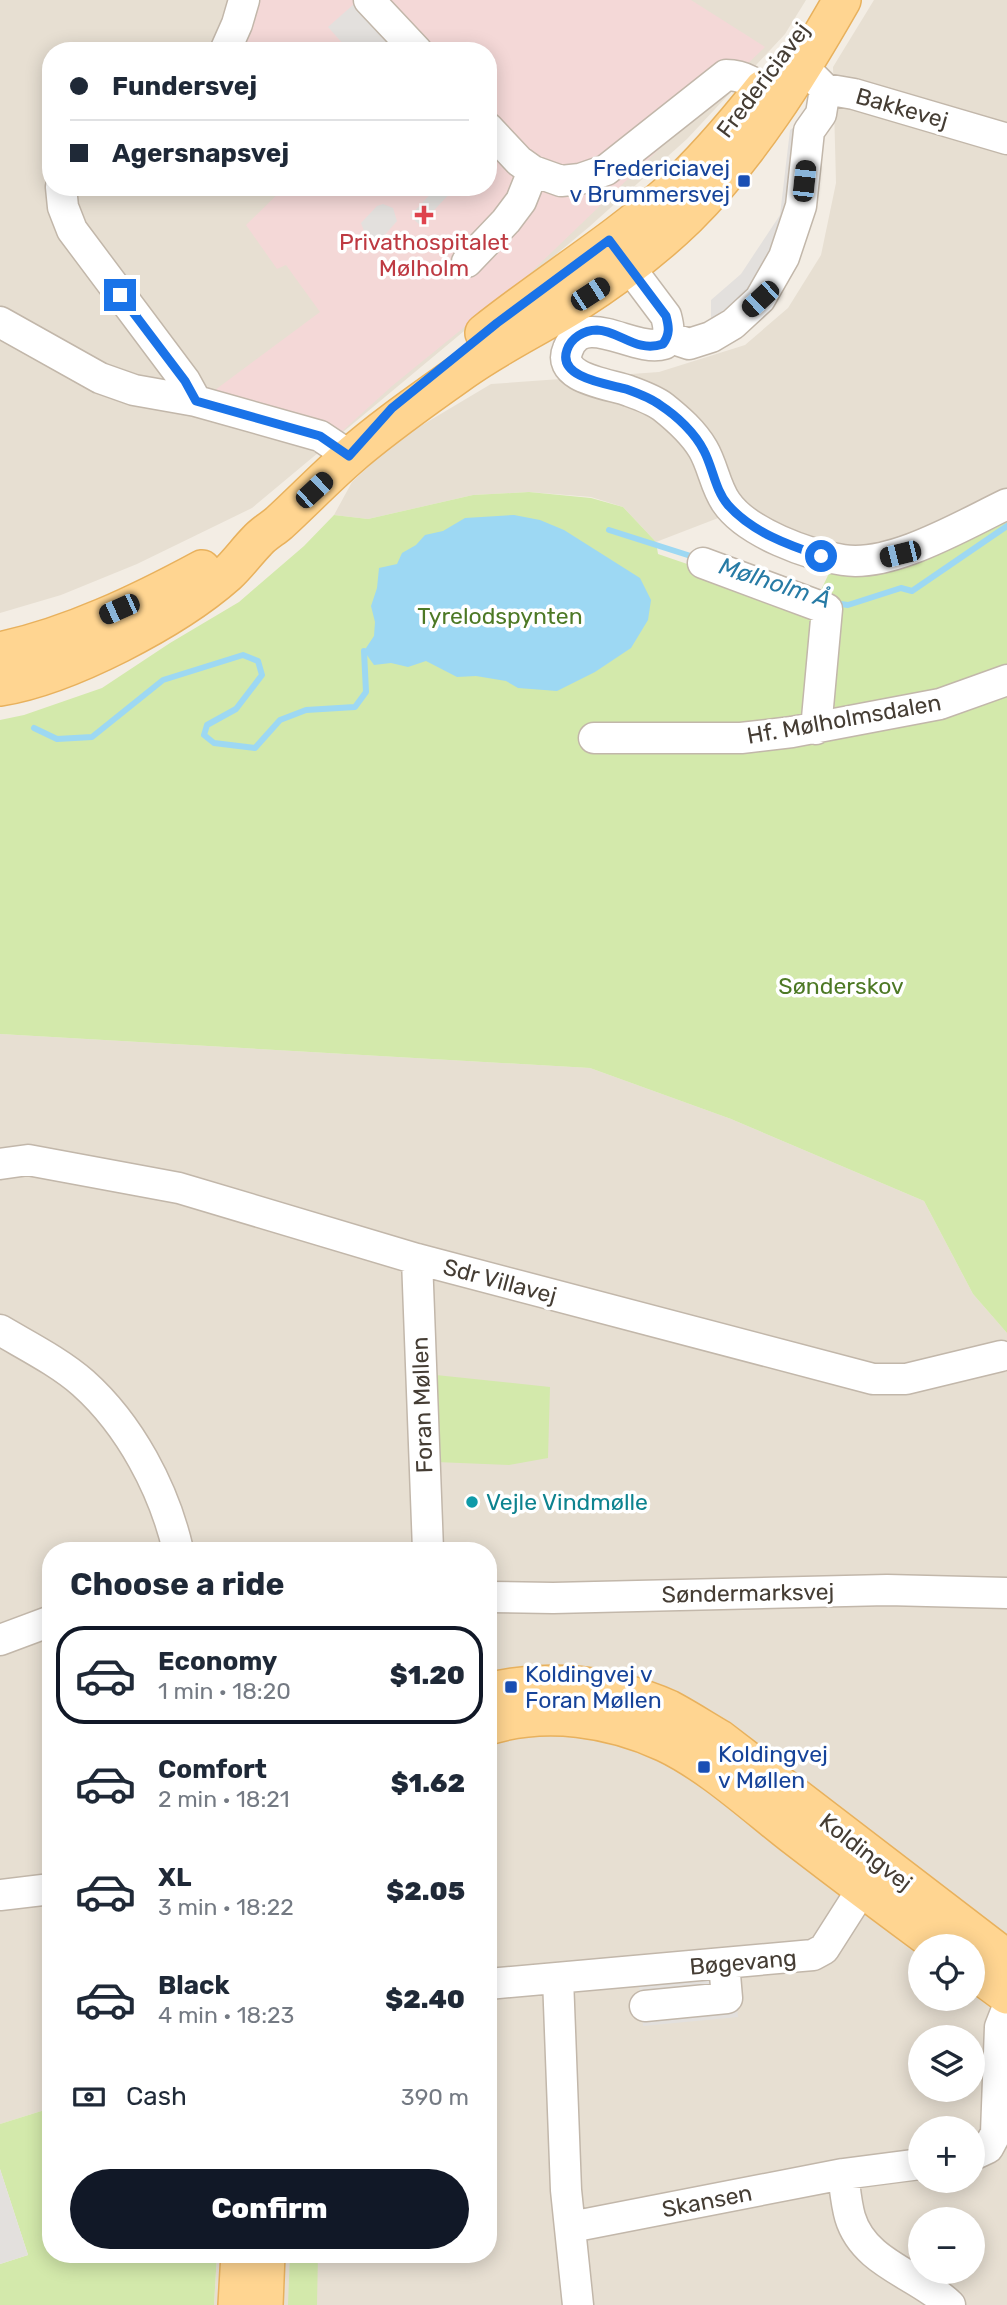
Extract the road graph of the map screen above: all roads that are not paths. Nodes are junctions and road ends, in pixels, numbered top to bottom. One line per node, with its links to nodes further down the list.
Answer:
1 (244, 0): 5 (street)
2 (369, 0): 6 (street)
3 (823, 0): 8 (main road, Fredericiavej)
4 (842, 0): 7 (main road, Fredericiavej)
5 (229, 42)
6 (409, 42)
7 (814, 78): 8 (main road, Fredericiavej); 10 (street, Bakkevej); 16 (street, Fredericiavej)
8 (770, 97): 11 (street); 13 (main road, Fredericiavej)
9 (497, 138): 11 (street)
10 (1007, 139)
11 (533, 171): 14 (street)
12 (62, 196): 17 (street)
13 (619, 254): 16 (street); 18 (main road, Fredericiavej)
14 (467, 262)
15 (0, 322): 17 (street)
16 (668, 337): 19 (street, Fredericiavej)
17 (196, 401): 18 (street)
18 (349, 456): 20 (main road, Fredericiavej)
19 (1007, 504)
20 (258, 539): 22 (main road, Fredericiavej); 24 (main road, Fredericiavej)
21 (703, 563): 25 (street)
22 (0, 650)
23 (1007, 680): 25 (street, Hf. Mølholmsdalen)
24 (0, 687)
25 (816, 729): 26 (street, Hf. Mølholmsdalen)
26 (594, 738)
27 (0, 1164): 28 (street, Sdr Villavej)
28 (417, 1259): 30 (street, Sdr Villavej); 32 (street, Foran Møllen)
29 (0, 1330): 31 (street)
30 (1001, 1356)
31 (175, 1542)
32 (428, 1542)
33 (1007, 1592): 34 (street, Søndermarksvej)
34 (497, 1597)
35 (42, 1624): 36 (street)
36 (0, 1640)
37 (497, 1690): 39 (main road, Koldingvej)
38 (497, 1724): 39 (main road, Koldingvej)
39 (871, 1876): 42 (main road, Koldingvej); 43 (main road, Koldingvej); 44 (street, Bøgevang)
40 (42, 1890): 41 (street)
41 (0, 1895)
42 (928, 1934)
43 (1007, 1959)
44 (724, 1964): 45 (street, Bøgevang); 49 (street)
45 (558, 1978): 47 (street, Bøgevang); 54 (street)
46 (985, 1978): 48 (main road)
47 (497, 1983)
48 (1007, 1994)
49 (645, 2006)
50 (1007, 2009): 51 (street)
51 (985, 2149)
52 (908, 2166): 53 (street, Skansen)
53 (843, 2174): 54 (street, Skansen); 60 (street)
54 (571, 2227): 59 (street)
55 (239, 2263): 57 (main road)
56 (266, 2263): 58 (main road)
57 (237, 2305)
58 (264, 2305)
59 (578, 2305)
60 (950, 2305)

